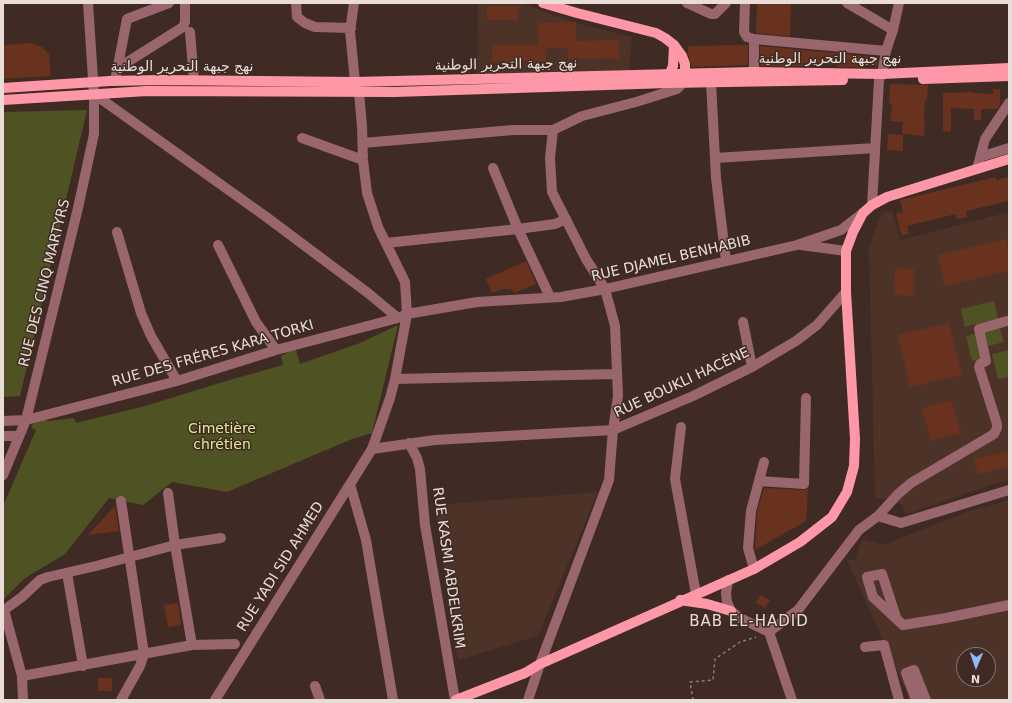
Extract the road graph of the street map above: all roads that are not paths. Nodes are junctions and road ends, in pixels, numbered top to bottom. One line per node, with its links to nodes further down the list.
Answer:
1 (88, 3): 27 (street, RUE DES CINQ MARTYRS)
2 (169, 3): 18 (street)
3 (185, 3): 18 (street)
4 (296, 3): 12 (street)
5 (354, 3): 12 (street, RUE YADI SID AHMED)
6 (543, 3): 16 (main road)
7 (687, 3): 8 (street)
8 (726, 3)
9 (745, 3): 15 (street)
10 (847, 3): 13 (street)
11 (899, 3): 13 (street)
12 (351, 28): 28 (street, RUE YADI SID AHMED)
13 (893, 30): 17 (street)
14 (190, 32): 25 (street)
15 (754, 39): 17 (street); 20 (street)
16 (674, 45): 23 (main road); 24 (main road)
17 (886, 51): 22 (street)
18 (118, 68): 26 (street)
19 (1009, 68): 22 (main road, نهج جبهة التحرير الوطنية)
20 (754, 72): 22 (main road, نهج جبهة التحرير الوطنية); 23 (main road, نهج جبهة التحرير الوطنية)
21 (1009, 76): 22 (main road, نهج جبهة التحرير الوطنية)
22 (881, 77): 29 (main road, نهج جبهة التحرير الوطنية); 39 (street)
23 (684, 78): 24 (main road, نهج جبهة التحرير الوطنية); 29 (main road, نهج جبهة التحرير الوطنية); 34 (street)
24 (669, 79): 28 (main road, نهج جبهة التحرير الوطنية); 31 (main road); 34 (street)
25 (194, 80): 26 (main road, نهج جبهة التحرير الوطنية); 28 (main road, نهج جبهة التحرير الوطنية)
26 (115, 81): 27 (main road, نهج جبهة التحرير الوطنية)
27 (93, 82): 30 (main road, نهج جبهة التحرير الوطنية); 32 (street, RUE DES CINQ MARTYRS)
28 (355, 82): 31 (street, RUE YADI SID AHMED)
29 (710, 82): 41 (street)
30 (3, 88)
31 (359, 92): 32 (main road); 38 (street, RUE YADI SID AHMED)
32 (94, 94): 33 (main road); 60 (street); 69 (street, RUE DES CINQ MARTYRS)
33 (3, 100)
34 (636, 102): 36 (street)
35 (1009, 103): 42 (street)
36 (552, 130): 38 (street); 49 (street)
37 (302, 138): 44 (street)
38 (363, 143): 44 (street, RUE YADI SID AHMED)
39 (875, 148): 41 (street); 47 (street)
40 (1009, 148): 42 (street)
41 (715, 158): 56 (street)
42 (980, 158): 46 (street)
43 (1009, 159): 46 (main road)
44 (363, 160): 52 (street, RUE YADI SID AHMED)
45 (493, 168): 50 (street)
46 (977, 169): 47 (main road)
47 (872, 205): 48 (main road)
48 (863, 213): 54 (street); 55 (main road)
49 (566, 219): 50 (street); 57 (street)
50 (518, 229): 52 (street); 59 (street)
51 (117, 232): 67 (street)
52 (386, 243): 60 (street, RUE YADI SID AHMED)
53 (218, 245): 63 (street)
54 (797, 245): 55 (street); 56 (street, RUE DJAMEL BENHABIB)
55 (846, 251): 58 (main road)
56 (726, 261): 57 (street, RUE DJAMEL BENHABIB)
57 (605, 289): 59 (street, RUE DJAMEL BENHABIB); 65 (street)
58 (846, 292): 64 (street, RUE BOUKLI HACÈNE); 88 (main road)
59 (550, 297): 60 (street, RUE DJAMEL BENHABIB)
60 (402, 316): 63 (street, RUE DES FRÉRES KARA TORKI); 66 (street, RUE YADI SID AHMED)
61 (1007, 321): 84 (street)
62 (743, 322): 64 (street)
63 (276, 350): 67 (street, RUE DES FRÉRES KARA TORKI)
64 (752, 367): 72 (street, RUE BOUKLI HACÈNE)
65 (616, 374): 66 (street); 72 (street)
66 (395, 379): 76 (street, RUE YADI SID AHMED)
67 (177, 381): 69 (street, RUE DES FRÉRES KARA TORKI)
68 (806, 398): 79 (street)
69 (26, 420): 70 (street, RUE DES FRÉRES KARA TORKI); 74 (street, RUE DES CINQ MARTYRS)
70 (3, 421)
71 (681, 427): 91 (street)
72 (613, 430): 75 (street, RUE BOUKLI HACÈNE); 101 (street)
73 (3, 436): 74 (street)
74 (18, 436): 78 (street, RUE DES CINQ MARTYRS)
75 (408, 443): 76 (street, RUE BOUKLI HACÈNE); 110 (street, RUE KASMI ABDELKRIM)
76 (372, 449): 80 (street, RUE YADI SID AHMED)
77 (764, 462): 79 (street)
78 (3, 475)
79 (759, 481): 88 (street)
80 (350, 484): 107 (street, RUE YADI SID AHMED); 109 (street)
81 (1009, 490): 84 (street)
82 (168, 493): 86 (street)
83 (121, 501): 87 (street)
84 (878, 516): 96 (street)
85 (221, 538): 86 (street)
86 (175, 545): 87 (street); 98 (street)
87 (129, 557): 89 (street); 100 (street)
88 (754, 569): 90 (main road)
89 (67, 573): 102 (street); 103 (street)
90 (728, 580): 91 (main road); 94 (street)
91 (696, 594): 92 (main road)
92 (680, 600): 94 (main road); 101 (main road)
93 (1009, 606): 95 (street)
94 (731, 610): 96 (street)
95 (896, 617)
96 (770, 632): 112 (street)
97 (235, 644): 98 (street)
98 (192, 645): 100 (street)
99 (865, 647): 113 (street)
100 (144, 654): 102 (street); 106 (street)
101 (540, 664): 110 (main road); 111 (street)
102 (83, 666): 103 (street)
103 (22, 676): 105 (street)
104 (315, 686): 108 (street)
105 (23, 700)
106 (121, 700)
107 (215, 700)
108 (320, 700)
109 (393, 700)
110 (456, 700)
111 (528, 700)
112 (792, 700)
113 (899, 700)
114 (916, 700): 115 (street)
115 (926, 700)

